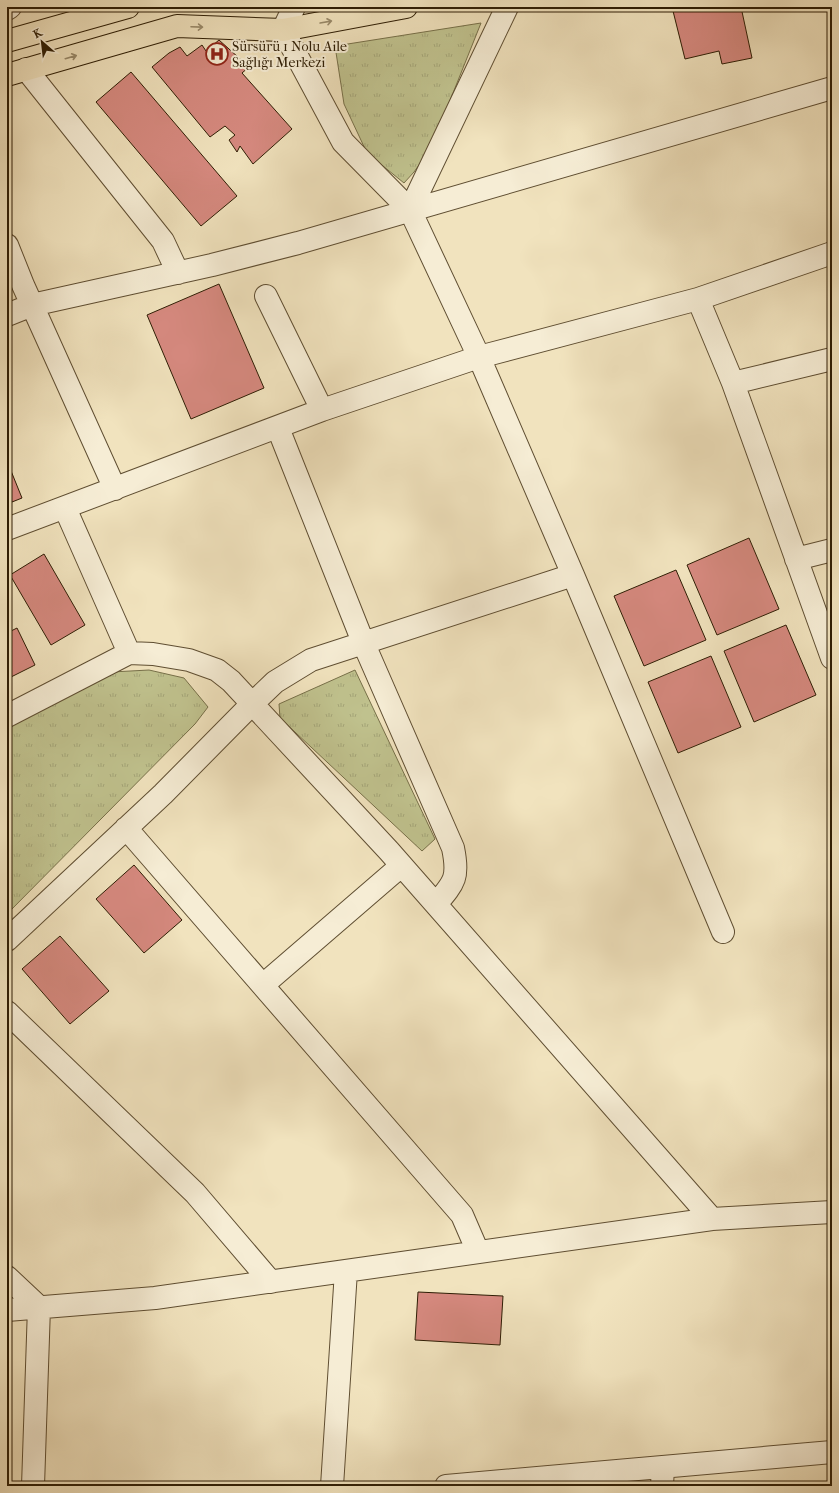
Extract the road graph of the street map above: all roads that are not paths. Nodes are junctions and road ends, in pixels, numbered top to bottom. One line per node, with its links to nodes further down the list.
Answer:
1 (10, 7): 6 (street)
2 (128, 7): 8 (main road)
3 (294, 7): 7 (street)
4 (406, 7): 7 (main road, one-way to 4)
5 (507, 7): 11 (street)
6 (7, 10)
7 (283, 30): 9 (main road, one-way to 7); 11 (street)
8 (7, 41)
9 (17, 72): 14 (street)
10 (832, 88): 11 (street)
11 (410, 210): 14 (street); 19 (street)
12 (7, 245): 17 (street)
13 (832, 253): 16 (street)
14 (178, 273): 17 (street)
15 (266, 296): 22 (street)
16 (698, 299): 19 (street); 21 (street)
17 (32, 305): 18 (street); 24 (street)
18 (7, 315)
19 (478, 357): 22 (street); 29 (street)
20 (832, 359): 21 (street)
21 (733, 383): 28 (street)
22 (322, 410): 23 (street)
23 (278, 428): 24 (street); 30 (street)
24 (115, 488): 25 (street)
25 (65, 508): 26 (street); 31 (street)
26 (7, 529)
27 (832, 550): 28 (street)
28 (796, 559): 32 (street)
29 (573, 575): 30 (street); 38 (street)
30 (363, 642): 33 (street); 37 (street)
31 (130, 653): 33 (street); 34 (street)
32 (832, 658)
33 (252, 704): 35 (street); 36 (street)
34 (7, 716)
35 (126, 828): 39 (street); 40 (street)
36 (401, 866): 37 (street); 40 (street)
37 (436, 904): 43 (street)
38 (723, 932)
39 (7, 940)
40 (263, 985): 44 (street)
41 (7, 1012): 47 (street)
42 (832, 1212): 43 (street)
43 (712, 1219): 44 (street)
44 (478, 1252): 45 (street)
45 (346, 1271): 47 (street); 53 (street)
46 (7, 1277): 48 (street)
47 (271, 1282): 48 (street)
48 (39, 1307): 49 (street); 52 (street)
49 (7, 1310)
50 (832, 1452): 51 (street)
51 (663, 1476): 54 (street)
52 (33, 1486)
53 (332, 1486)
54 (446, 1486)

